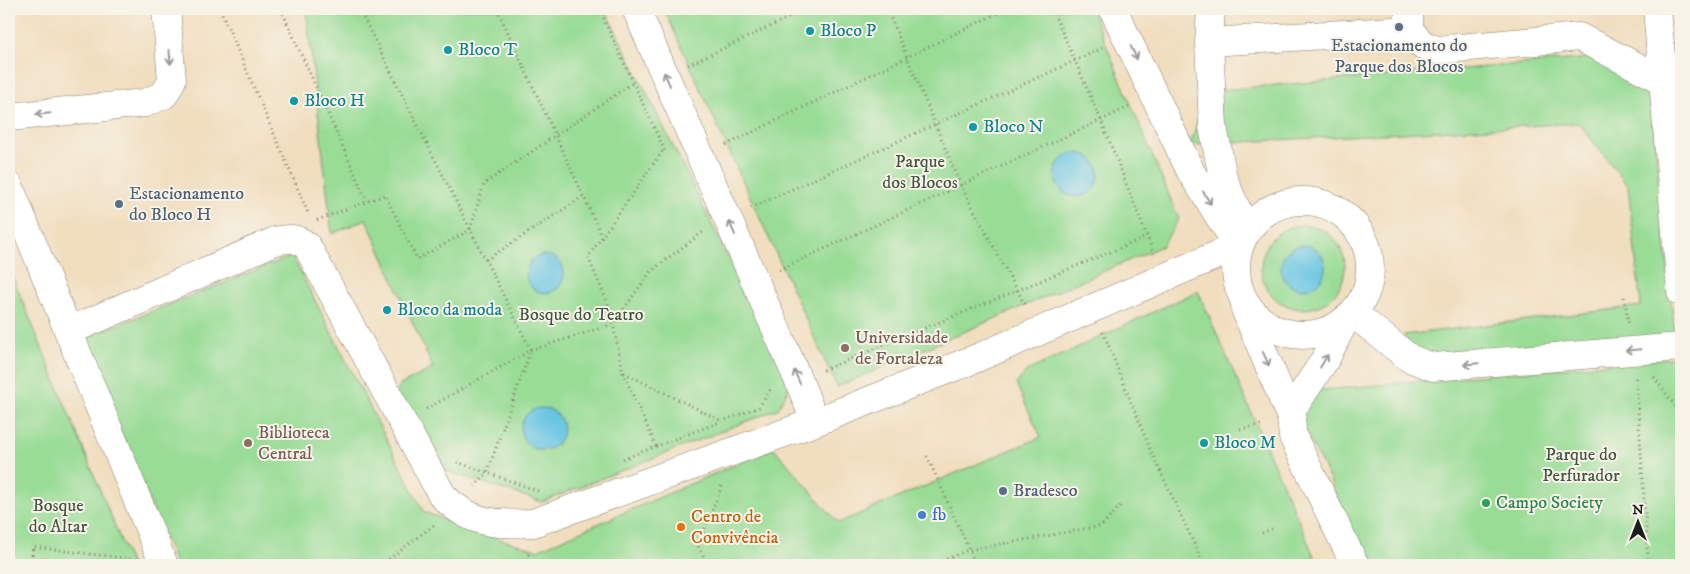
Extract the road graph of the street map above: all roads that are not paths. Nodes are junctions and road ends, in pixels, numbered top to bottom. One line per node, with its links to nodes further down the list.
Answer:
1 (166, 9): 9 (lane, one-way to 9)
2 (636, 9): 18 (lane, one-way to 2)
3 (1113, 9): 11 (lane, one-way to 11)
4 (1211, 9): 7 (lane)
5 (1657, 9): 8 (lane)
6 (1409, 20): 7 (lane); 8 (lane)
7 (1209, 42): 11 (lane)
8 (1663, 80): 12 (lane)
9 (9, 117)
10 (9, 186): 15 (lane)
11 (1242, 239): 13 (lane); 14 (lane); 18 (lane)
12 (1681, 292)
13 (1242, 297): 14 (lane); 17 (lane, one-way to 17)
14 (1349, 317): 16 (lane, one-way to 14); 17 (lane, one-way to 14)
15 (69, 331): 18 (lane); 20 (lane)
16 (1681, 346)
17 (1291, 418): 19 (lane)
18 (815, 422)
19 (1347, 557)
20 (163, 564)

